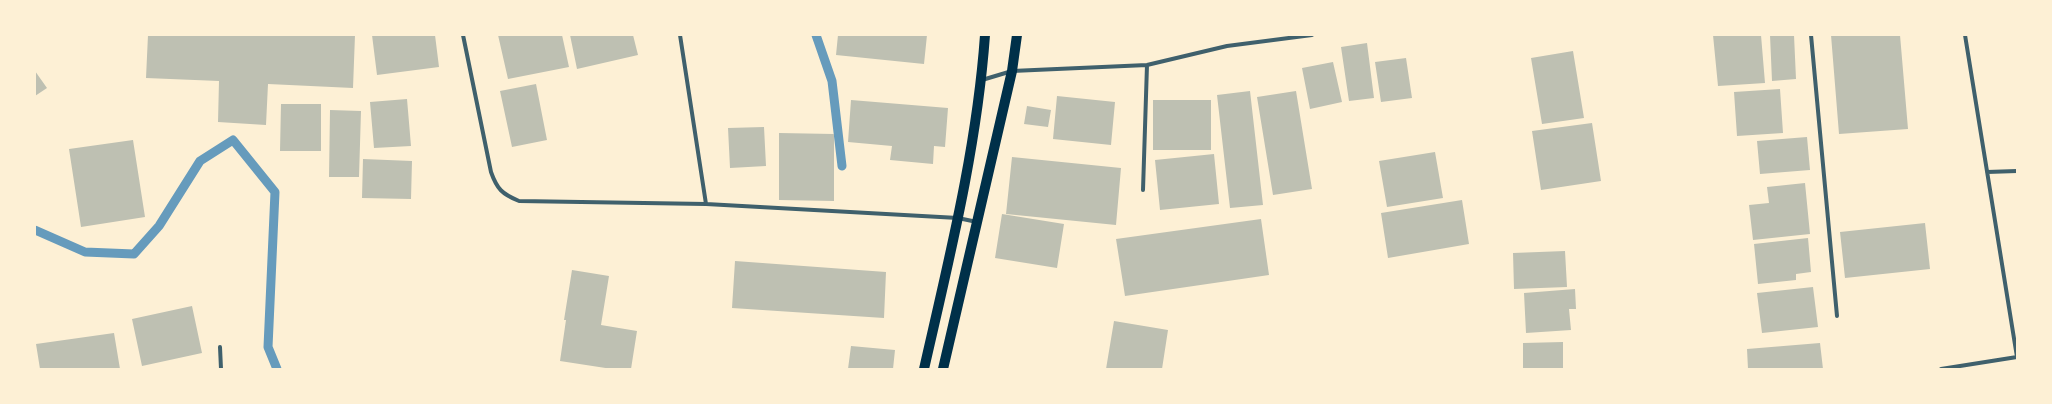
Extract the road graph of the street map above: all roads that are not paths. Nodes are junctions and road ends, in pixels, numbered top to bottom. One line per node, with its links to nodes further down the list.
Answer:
1 (463, 35): 14 (street)
2 (680, 35): 14 (street)
3 (986, 35): 10 (main road)
4 (1017, 35): 9 (main road)
5 (1312, 35): 8 (street)
6 (1811, 35): 17 (street)
7 (1965, 35): 12 (street)
8 (1147, 65): 9 (street); 13 (street)
9 (1012, 71): 10 (street); 16 (main road)
10 (982, 80): 15 (main road)
11 (2017, 171): 12 (street)
12 (1987, 172): 22 (street)
13 (1144, 190)
14 (706, 204): 15 (street)
15 (958, 218): 16 (street); 20 (main road)
16 (977, 222): 21 (main road)
17 (1837, 316)
18 (220, 347): 19 (street)
19 (221, 369)
20 (924, 369)
21 (943, 369)
22 (1941, 369)

